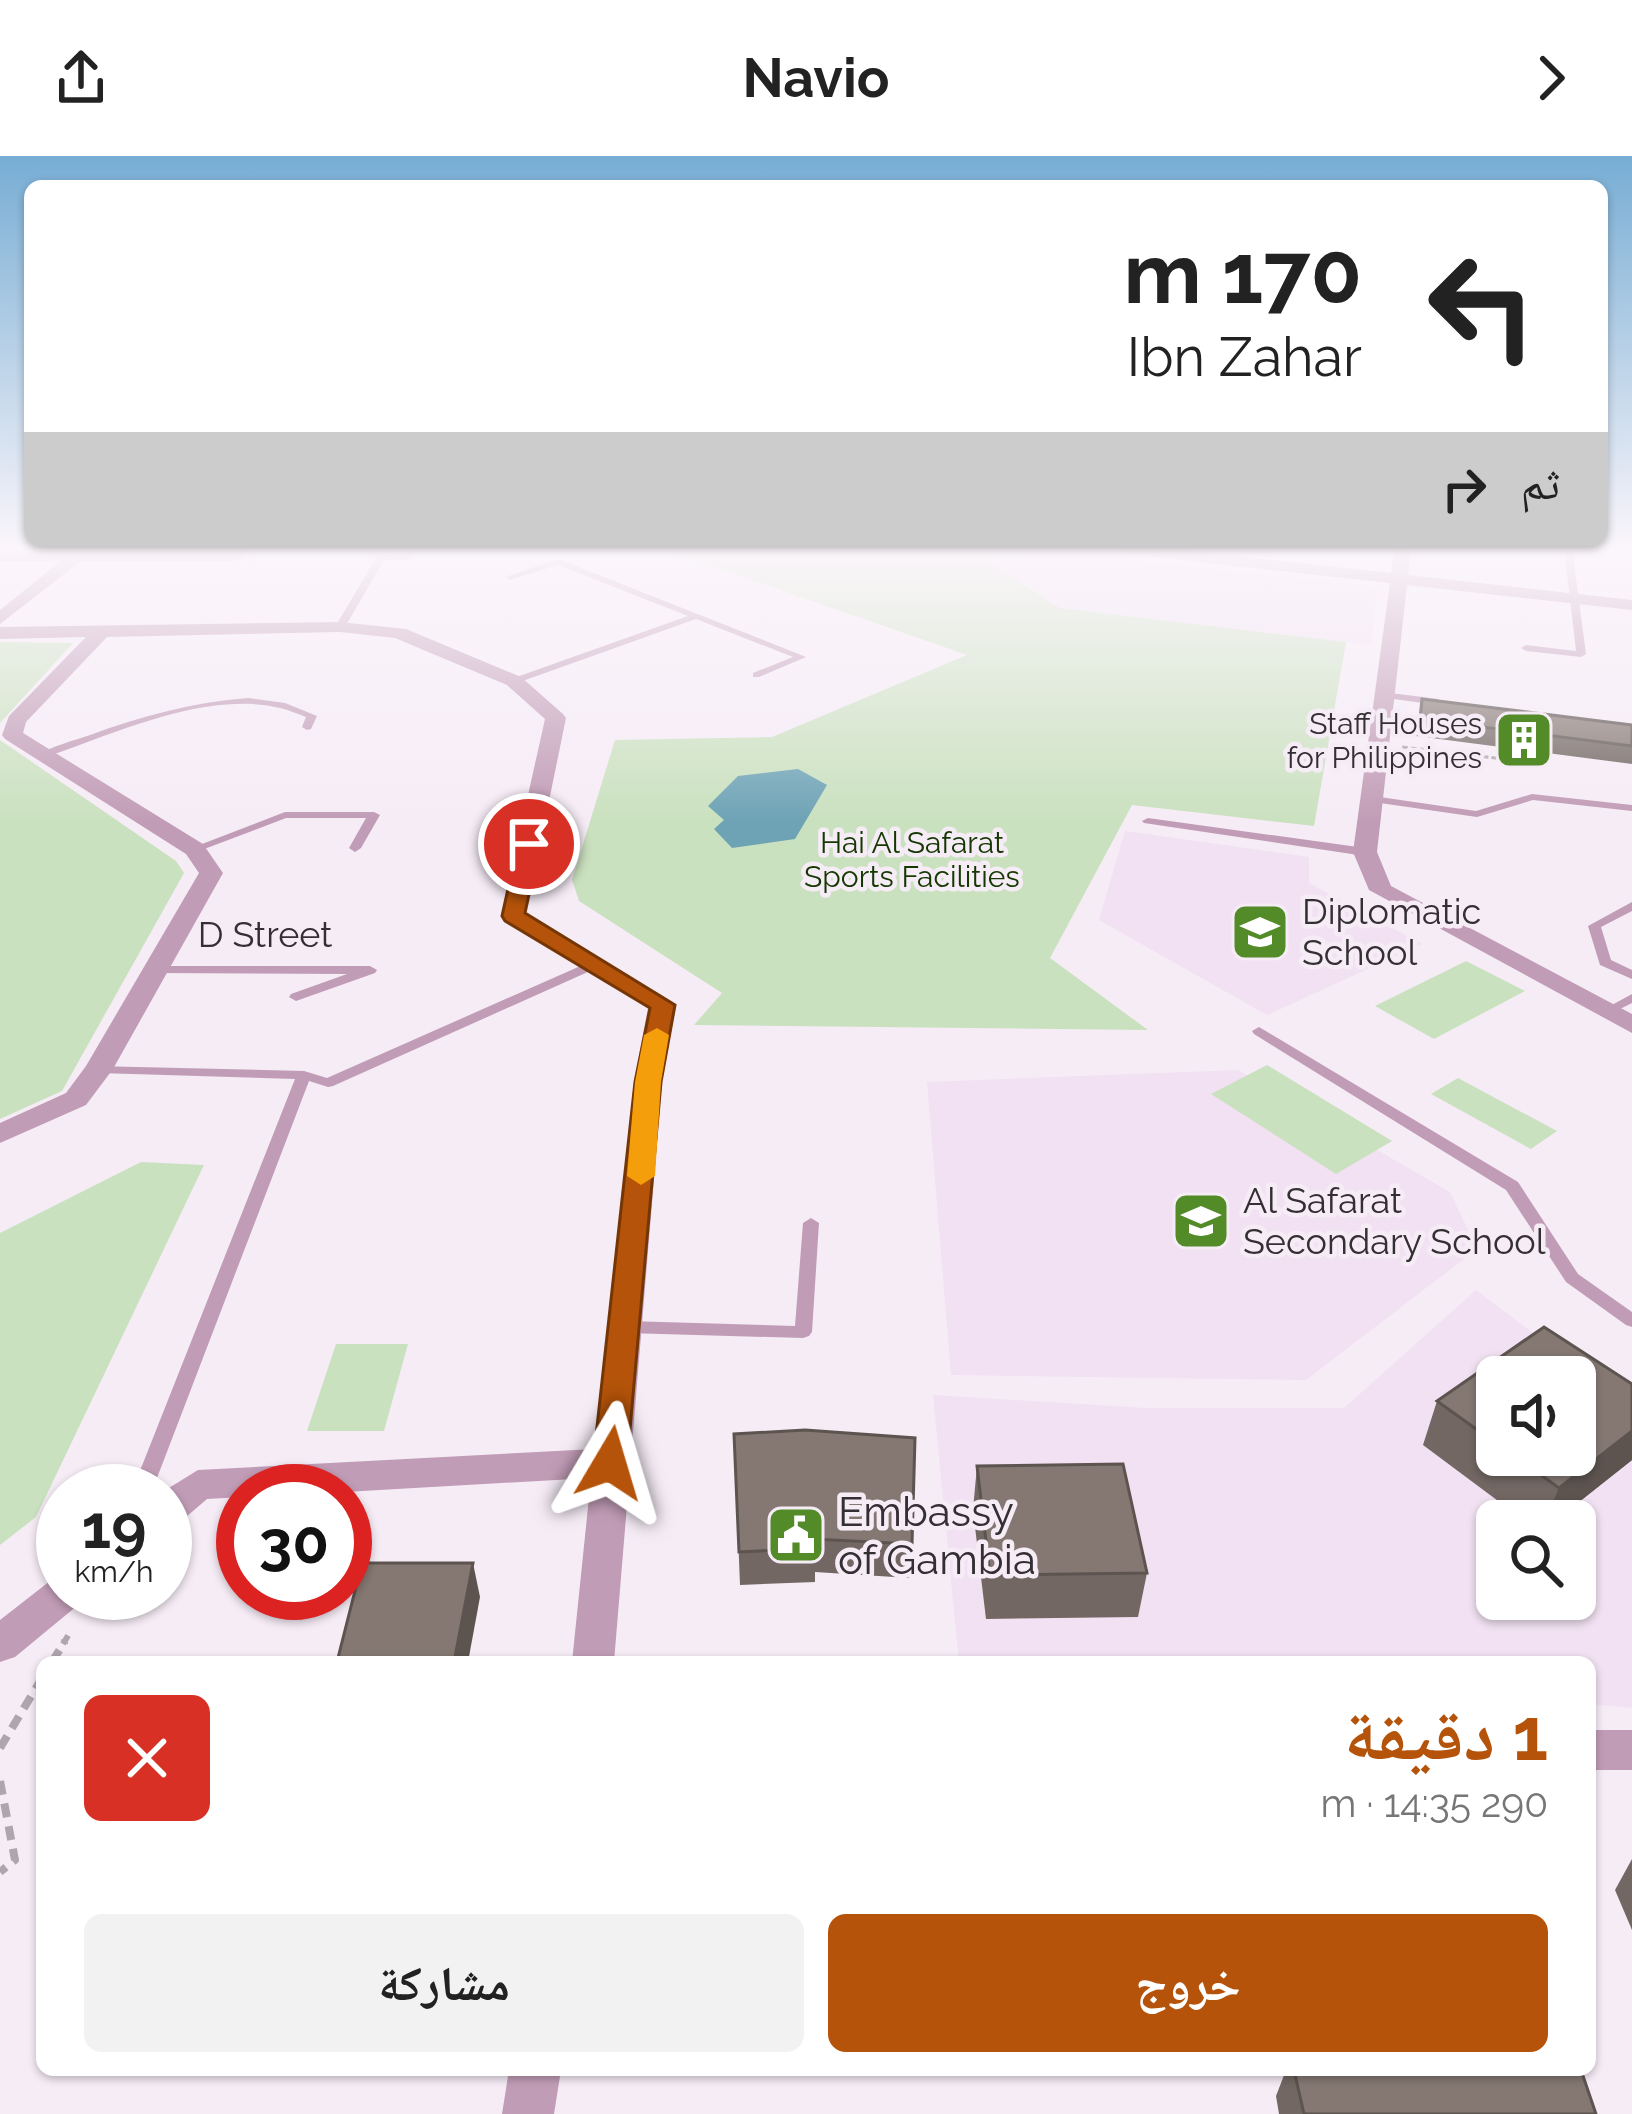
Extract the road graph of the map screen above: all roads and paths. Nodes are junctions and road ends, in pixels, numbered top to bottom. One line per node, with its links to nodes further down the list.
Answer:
1 (94, 639): 14 (street)
2 (412, 639): 9 (street)
3 (630, 639): 9 (lane)
4 (755, 639): 8 (lane)
5 (1391, 639): 10 (street)
6 (1578, 639): 7 (lane)
7 (1526, 648)
8 (756, 675)
9 (514, 681): 23 (street)
10 (1382, 695): 11 (lane); 13 (street)
11 (1450, 704)
12 (307, 727): 14 (lane)
13 (1378, 744): 15 (path); 16 (street)
14 (42, 754): 20 (street)
15 (1529, 762)
16 (1373, 799): 17 (lane); 21 (street)
17 (1632, 808)
18 (1148, 821): 21 (lane)
19 (355, 848): 20 (lane)
20 (195, 849): 24 (street, D Street)
21 (1364, 852): 28 (street)
22 (1632, 906): 25 (lane)
23 (594, 964): 32 (lane); 36 (street)
24 (154, 970): 26 (lane, D Street); 31 (street, D Street)
25 (1632, 976)
26 (296, 997)
27 (1632, 998): 28 (lane)
28 (1606, 1012): 29 (street)
29 (1632, 1025)
30 (1258, 1031): 35 (lane)
31 (99, 1069): 32 (lane); 33 (street, D Street)
32 (304, 1075): 38 (lane)
33 (0, 1134)
34 (811, 1223): 36 (lane)
35 (1632, 1322)
36 (627, 1327): 37 (street)
37 (610, 1463): 39 (street); 42 (street)
38 (153, 1464)
39 (192, 1490)
40 (36, 1615): 41 (street)
41 (0, 1644)
42 (594, 1656)
43 (36, 1688): 44 (path)
44 (0, 1748)
45 (1596, 1750): 46 (street)
46 (1632, 1750)
47 (0, 1780): 48 (path)
48 (0, 1872)
49 (534, 2076): 50 (street)
50 (528, 2114)

